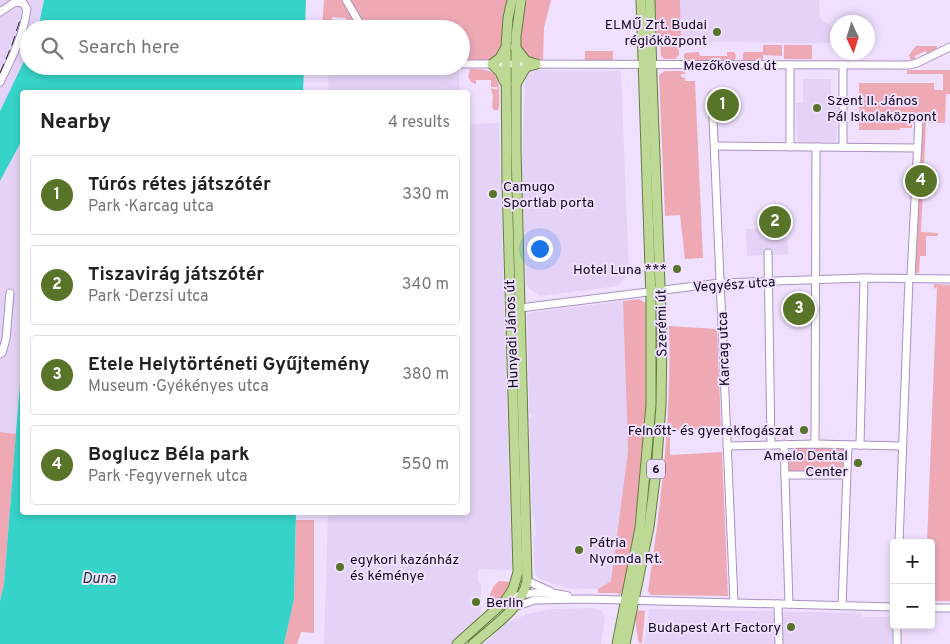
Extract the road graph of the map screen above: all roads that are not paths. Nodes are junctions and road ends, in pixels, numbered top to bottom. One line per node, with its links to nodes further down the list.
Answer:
1 (346, 0): 8 (street)
2 (512, 0): 10 (main road, Hunyadi János út)
3 (521, 0): 10 (main road, Hunyadi János út)
4 (640, 0): 16 (main road, Szerémi út / 6)
5 (650, 0): 16 (main road, Szerémi út / 6)
6 (0, 12): 7 (street)
7 (24, 20)
8 (358, 20)
9 (20, 35): 19 (street)
10 (511, 47): 13 (main road); 14 (main road, Hunyadi János út); 15 (main road)
11 (950, 47): 18 (street, Mezőkövesd út)
12 (470, 64): 13 (street, Mezőkövesd út)
13 (492, 64): 14 (street, Mezőkövesd út); 20 (main road)
14 (511, 64): 15 (street, Mezőkövesd út); 20 (main road, Hunyadi János út)
15 (536, 64): 16 (street, Mezőkövesd út); 20 (main road)
16 (647, 65): 17 (street, Mezőkövesd út); 35 (main road, Szerémi út / 6); 36 (main road, Szerémi út / 6)
17 (790, 65): 18 (street, Mezőkövesd út); 24 (street)
18 (843, 65): 26 (street)
19 (0, 82)
20 (511, 86): 38 (main road, Hunyadi János út)
21 (712, 95): 23 (street, Karcag utca)
22 (919, 120): 27 (street)
23 (715, 146): 24 (street); 34 (street, Karcag utca)
24 (790, 147): 25 (street)
25 (816, 147): 26 (street); 31 (street)
26 (843, 147): 27 (street)
27 (917, 148): 30 (street)
28 (768, 253): 33 (street)
29 (864, 278): 30 (street, Vegyész utca); 31 (street, Vegyész utca); 48 (street)
30 (910, 278): 32 (street, Vegyész utca); 50 (street)
31 (816, 279): 33 (street, Vegyész utca); 45 (street)
32 (950, 279)
33 (769, 282): 34 (street, Vegyész utca); 46 (street)
34 (720, 283): 35 (street, Vegyész utca); 49 (street, Karcag utca)
35 (660, 290): 36 (street, Vegyész utca); 60 (main road, Szerémi út / 6)
36 (650, 292): 38 (street, Vegyész utca); 60 (main road, Szerémi út / 6)
37 (10, 293): 41 (street)
38 (515, 308): 39 (main road, Hunyadi János út); 40 (main road, Hunyadi János út)
39 (521, 340): 40 (main road); 42 (main road, Hunyadi János út)
40 (512, 352): 42 (main road); 43 (main road, Hunyadi János út)
41 (0, 354)
42 (522, 366): 43 (main road, Hunyadi János út)
43 (518, 416): 53 (main road, Hunyadi János út)
44 (784, 444): 45 (street); 46 (street); 51 (street)
45 (815, 444): 47 (street)
46 (771, 445): 49 (street)
47 (848, 445): 48 (street); 52 (street)
48 (860, 445): 50 (street)
49 (727, 446): 62 (street, Karcag utca)
50 (902, 446): 54 (street)
51 (785, 475): 52 (street); 64 (street)
52 (846, 476): 65 (street)
53 (520, 482): 55 (main road, Hunyadi János út); 56 (main road, Hunyadi János út)
54 (899, 539)
55 (517, 575): 56 (main road); 61 (main road, Hunyadi János út)
56 (526, 589): 57 (street); 57 (street); 59 (street); 61 (street); 67 (main road)
57 (553, 592): 58 (street)
58 (585, 599): 59 (street); 60 (street)
59 (546, 600): 67 (street)
60 (630, 600): 62 (street); 75 (main road, Szerémi út / 6); 76 (main road, Szerémi út / 6)
61 (505, 601): 73 (main road, Hunyadi János út)
62 (734, 602): 63 (street)
63 (778, 604): 64 (street); 77 (street)
64 (789, 604): 65 (street)
65 (842, 606): 66 (street)
66 (890, 607)
67 (513, 608): 74 (main road)
68 (935, 608): 69 (street)
69 (950, 608)
70 (935, 609): 71 (street)
71 (950, 615)
72 (897, 629): 78 (street)
73 (457, 644)
74 (473, 644)
75 (617, 644)
76 (625, 644)
77 (779, 644)
78 (897, 644)

